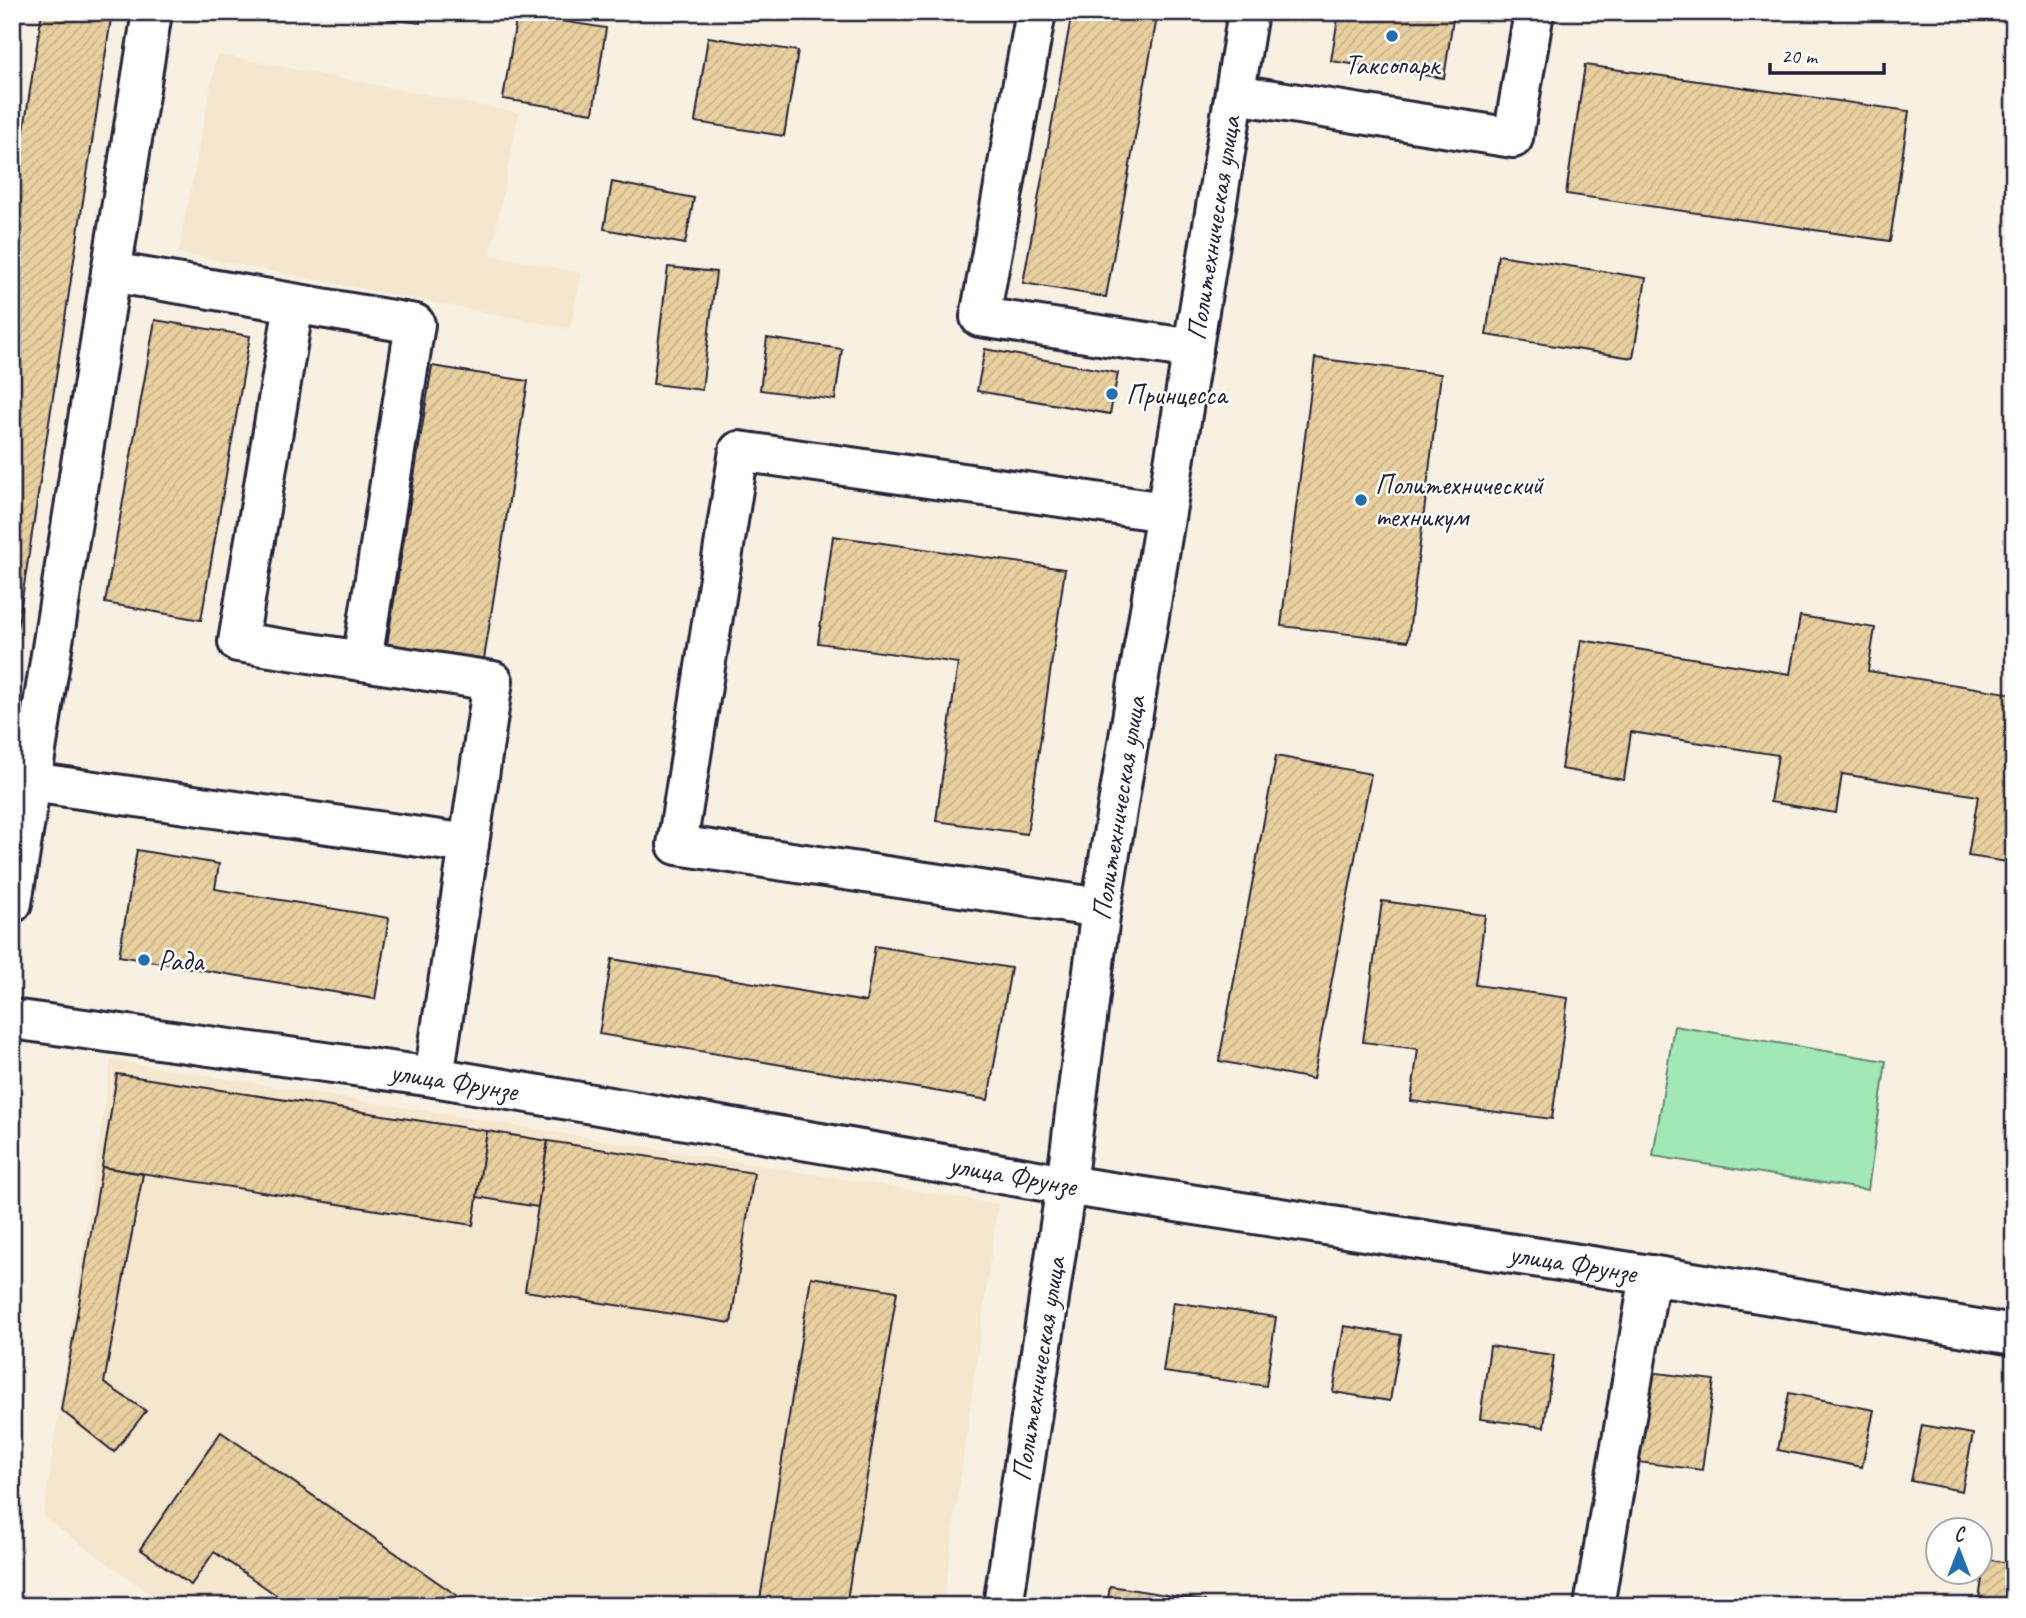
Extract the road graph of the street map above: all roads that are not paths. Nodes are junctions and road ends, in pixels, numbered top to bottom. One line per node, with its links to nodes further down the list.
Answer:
1 (152, 12): 6 (street)
2 (1036, 12): 8 (street)
3 (1248, 12): 5 (street, Политехническая улица)
4 (1534, 12): 5 (street)
5 (1235, 94): 8 (street, Политехническая улица)
6 (111, 272): 7 (street); 11 (street)
7 (294, 303): 10 (street); 10 (street)
8 (1193, 348): 9 (street, Политехническая улица)
9 (1165, 512): 14 (street, Политехническая улица); 14 (street)
10 (362, 661): 12 (street)
11 (31, 782): 12 (street); 13 (street)
12 (469, 844): 16 (street)
13 (12, 903)
14 (1101, 908): 17 (street, Политехническая улица)
15 (12, 1019): 16 (street, улица Фрунзе)
16 (434, 1077): 17 (street, улица Фрунзе)
17 (1066, 1185): 18 (street, улица Фрунзе); 20 (street, Политехническая улица)
18 (1650, 1275): 19 (street, улица Фрунзе); 21 (street)
19 (2014, 1335)
20 (1003, 1606)
21 (1594, 1606)

